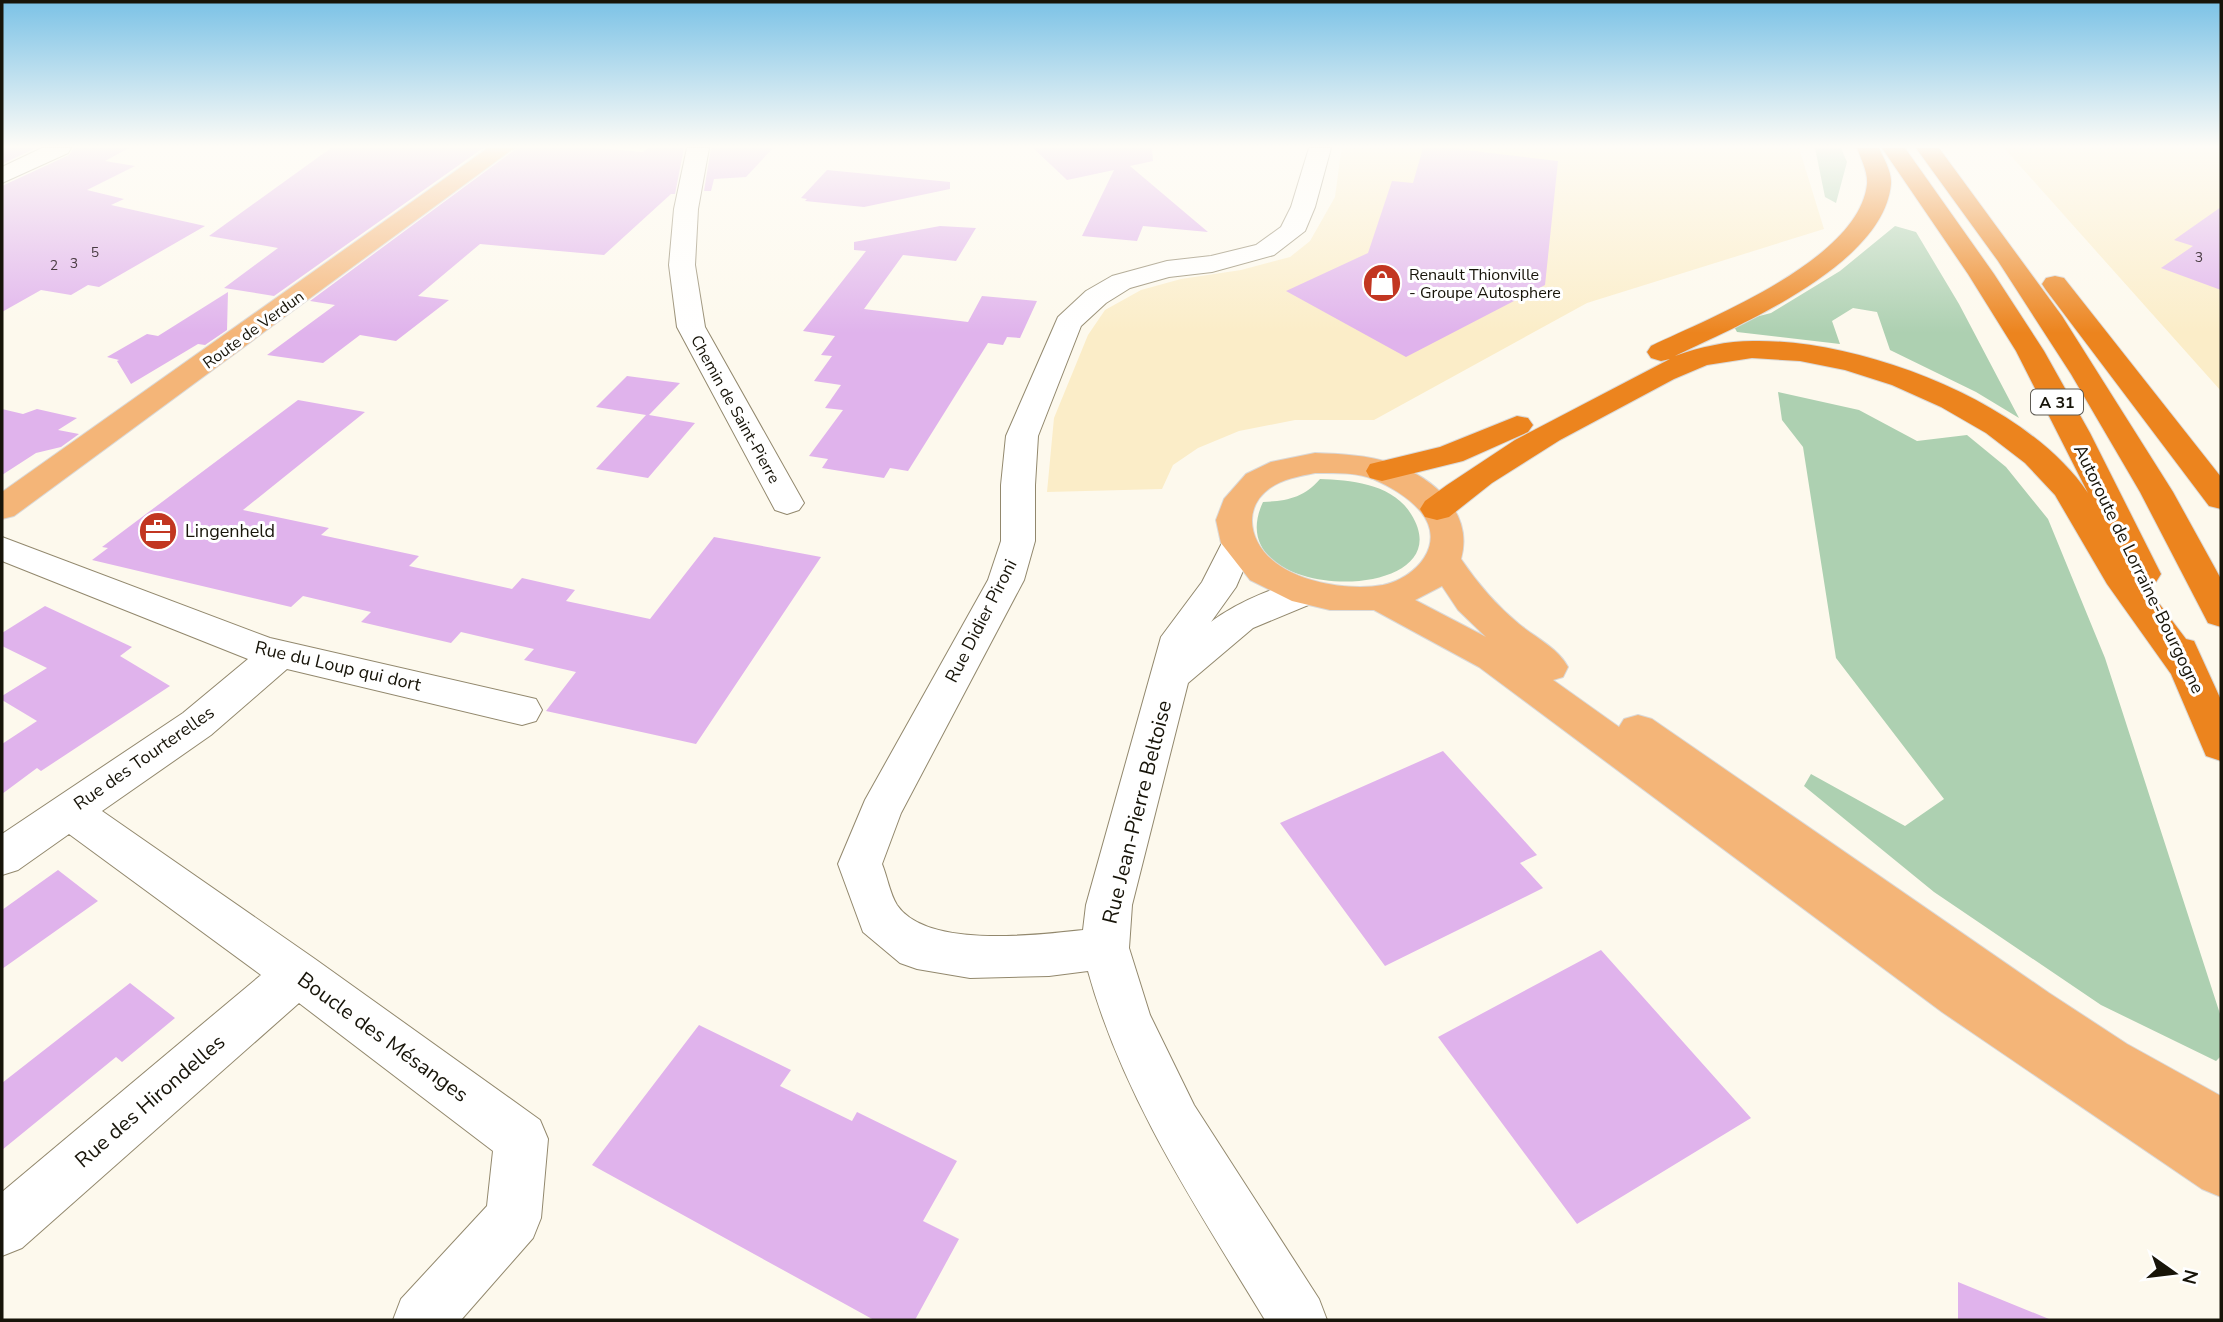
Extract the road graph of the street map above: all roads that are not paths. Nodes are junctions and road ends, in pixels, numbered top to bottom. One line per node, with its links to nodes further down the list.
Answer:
1 (417, 210): 11 (main road, Route de Verdun)
2 (686, 210): 10 (street, Chemin de Saint-Pierre)
3 (1302, 210): 26 (street, Rue Didier Pironi)
4 (1871, 210): 8 (highway)
5 (1937, 210): 20 (highway, Autoroute de Lorraine-Bourgogne / A 31)
6 (1974, 210): 18 (highway, A 31)
7 (1994, 210): 9 (highway)
8 (1382, 471): 12 (main road); 13 (main road)
9 (2221, 499)
10 (787, 502)
11 (2, 508)
12 (1437, 509): 15 (main road); 20 (highway)
13 (1238, 543): 16 (main road); 21 (street, Rue Jean-Pierre Beltoise)
14 (2, 548): 19 (street, Rue du Loup qui dort)
15 (1443, 559): 17 (main road); 28 (main road)
16 (1305, 592): 17 (main road); 21 (street)
17 (1380, 598): 29 (main road)
18 (2221, 614)
19 (281, 653): 22 (street, Rue du Loup qui dort); 24 (street, Rue des Tourterelles)
20 (2191, 673): 23 (highway, Autoroute de Lorraine-Bourgogne / A 31)
21 (1172, 674): 26 (street, Rue Jean-Pierre Beltoise)
22 (522, 710)
23 (2221, 745)
24 (69, 811): 25 (street, Rue des Tourterelles); 27 (street, Boucle des Mésanges)
25 (2, 857)
26 (1105, 948): 32 (street, Rue Jean-Pierre Beltoise)
27 (298, 974): 30 (street, Rue des Hirondelles); 31 (street, Boucle des Mésanges)
28 (2221, 1125)
29 (2221, 1170)
30 (2, 1228)
31 (422, 1320)
32 (1298, 1320)

